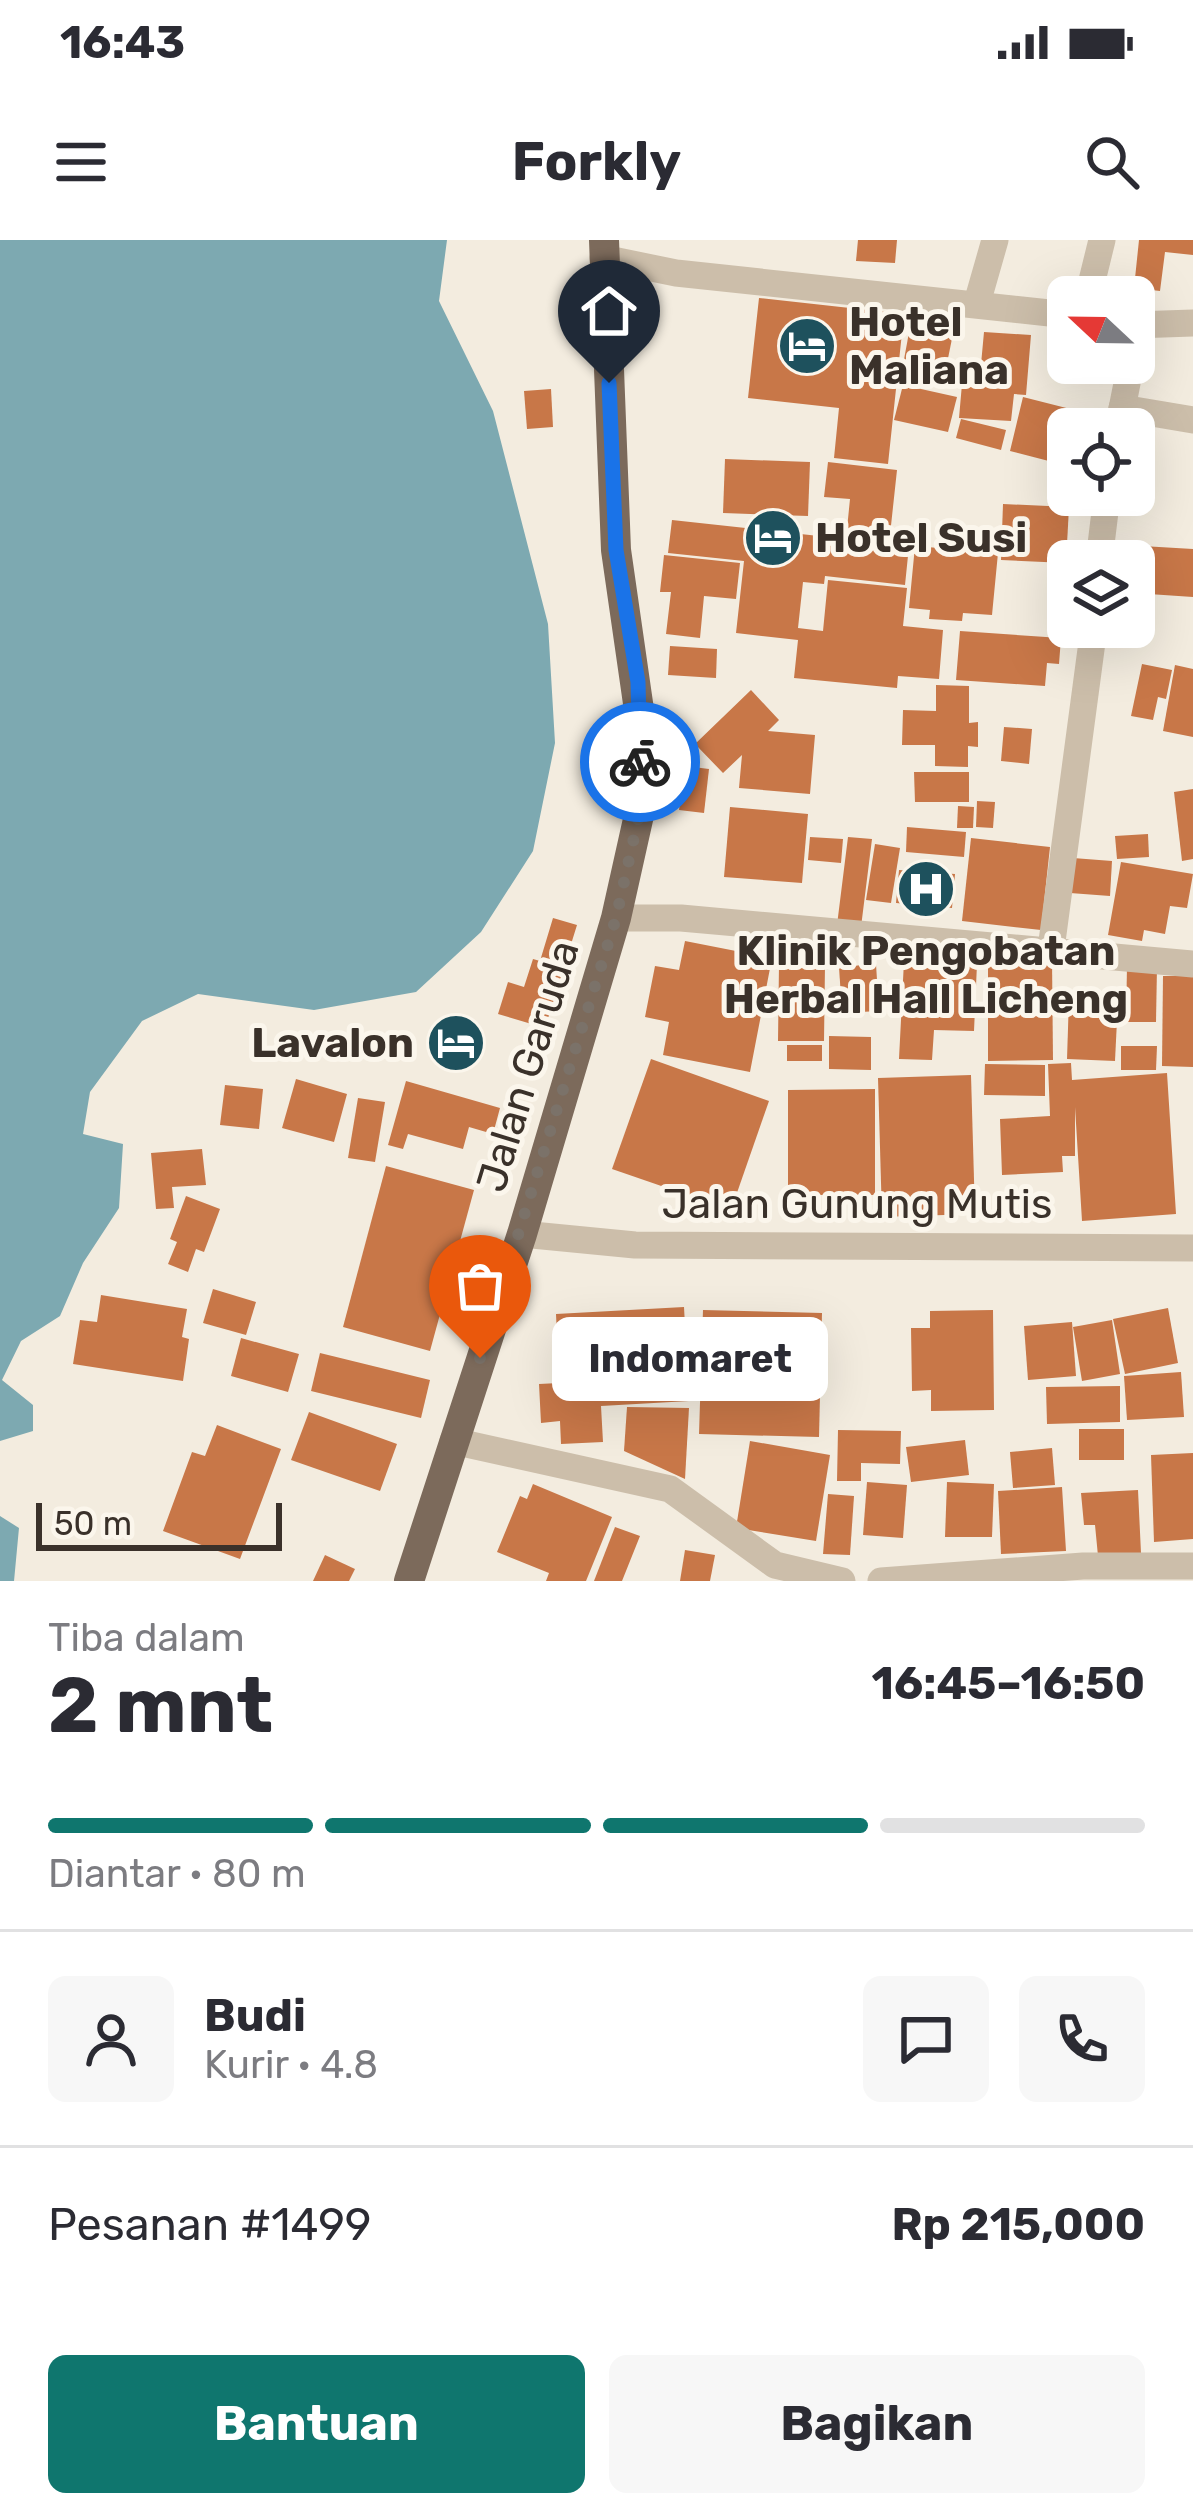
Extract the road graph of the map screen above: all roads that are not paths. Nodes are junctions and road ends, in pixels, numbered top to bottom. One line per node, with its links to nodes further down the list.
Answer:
1 (995, 240): 5 (street)
2 (1102, 240): 4 (street)
3 (604, 249): 5 (street); 12 (main road, Jalan Garuda)
4 (1093, 276)
5 (977, 303): 6 (street)
6 (1047, 312)
7 (1193, 323): 8 (street)
8 (1155, 330)
9 (1155, 419): 10 (street)
10 (1193, 420)
11 (1091, 648): 13 (street)
12 (616, 918): 13 (street); 15 (main road, Jalan Garuda)
13 (1051, 949): 14 (street)
14 (1193, 964)
15 (522, 1234): 16 (street, Jalan Gunung Mutis); 17 (main road, Jalan Garuda)
16 (1193, 1249)
17 (452, 1441): 19 (main road, Jalan Garuda); 20 (street)
18 (1193, 1566): 21 (street)
19 (409, 1581)
20 (842, 1581)
21 (881, 1581)

